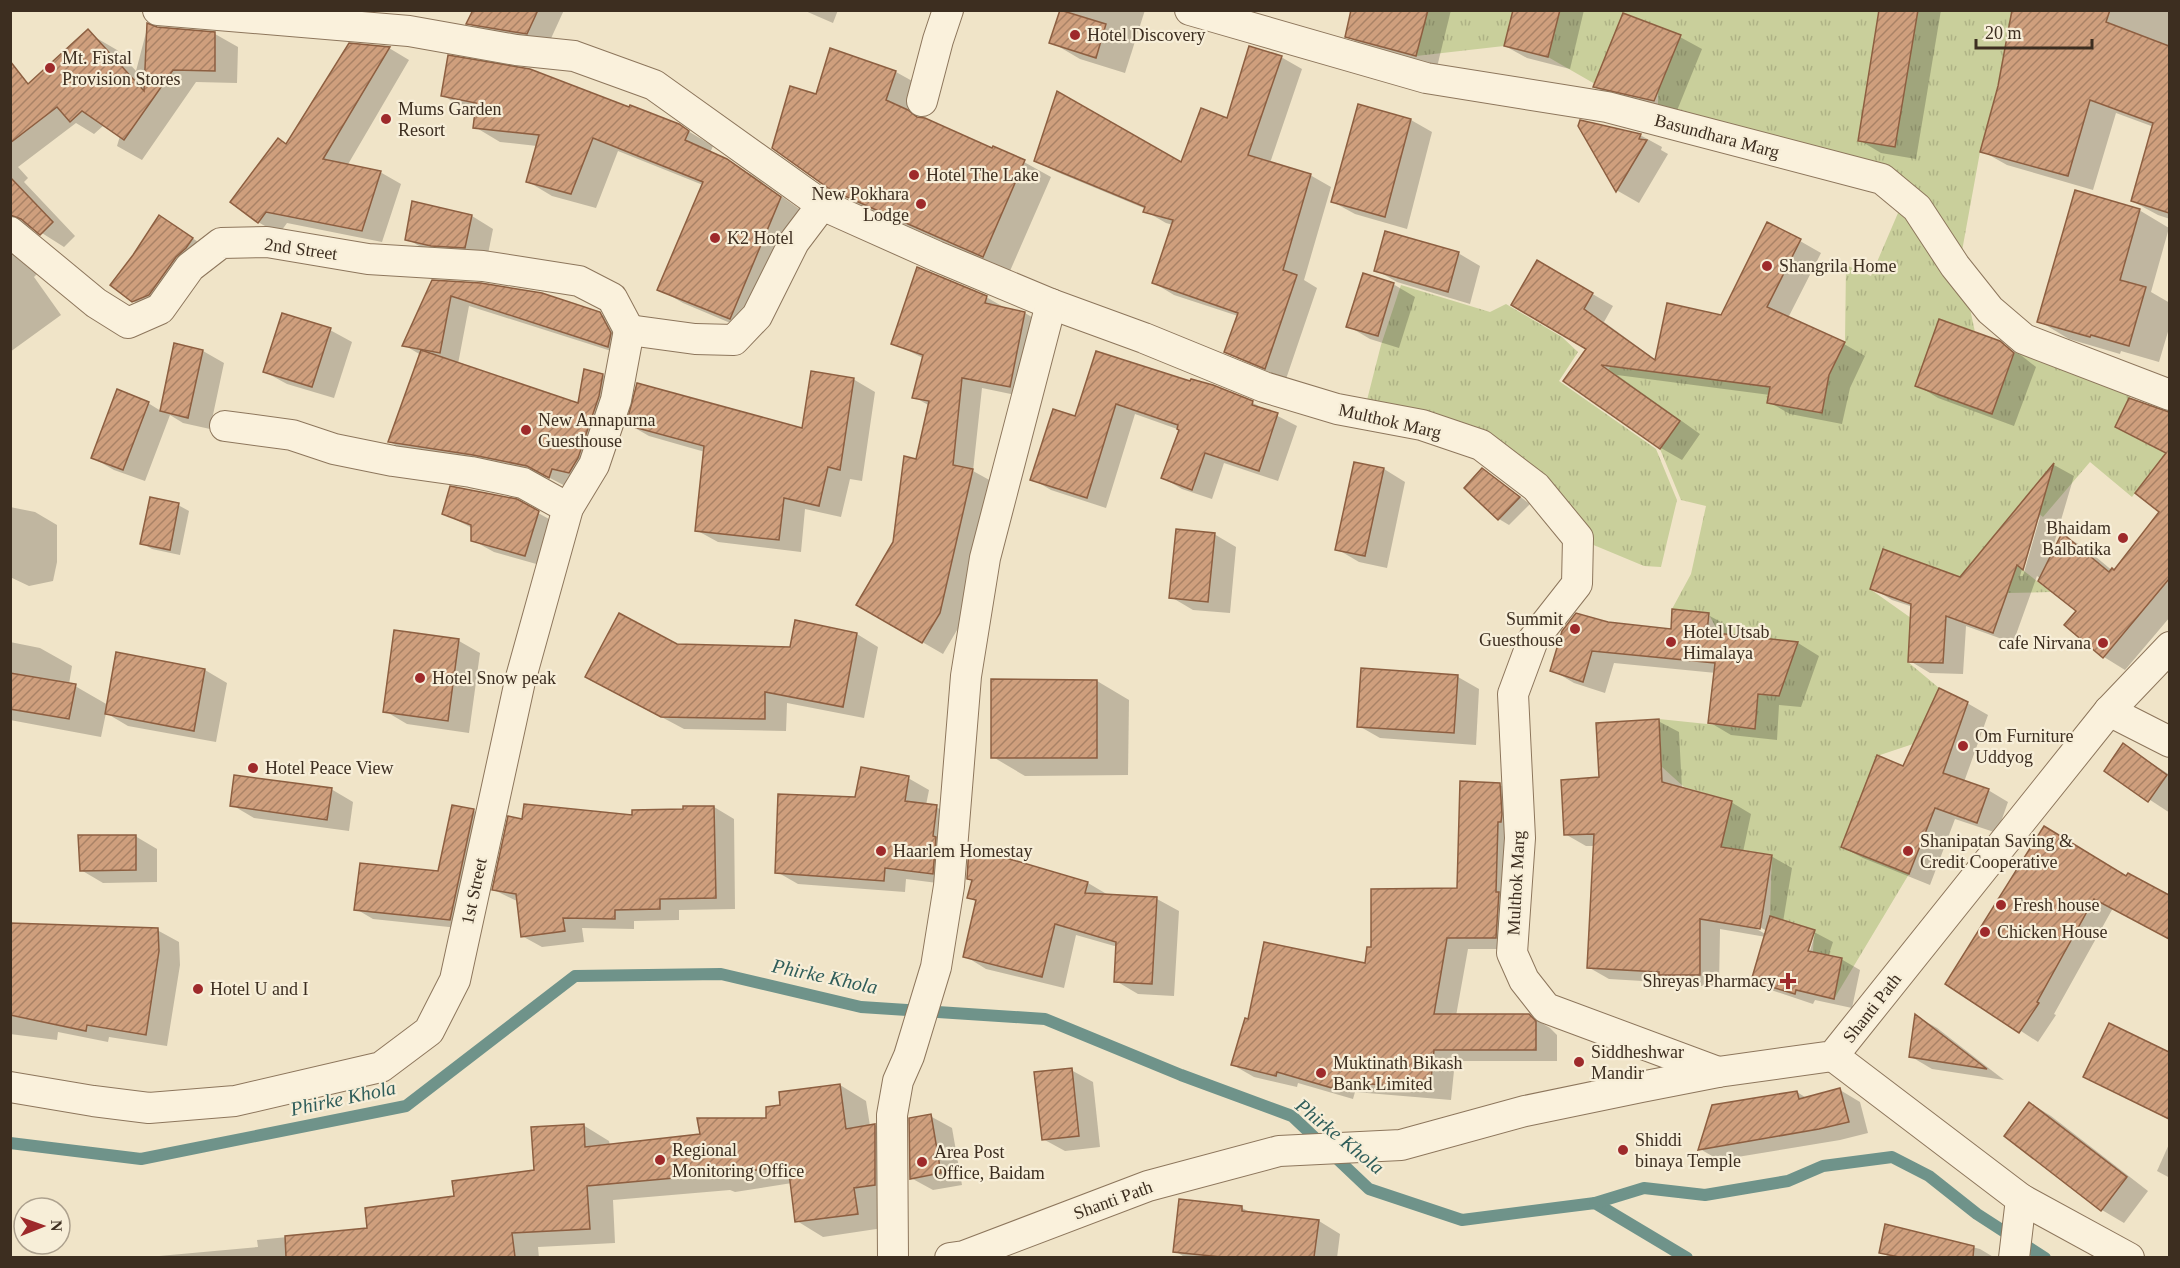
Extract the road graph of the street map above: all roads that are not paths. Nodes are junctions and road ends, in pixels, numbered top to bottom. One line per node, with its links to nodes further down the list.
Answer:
1 (158, 10): 5 (street, Multhok Marg)
2 (948, 10): 4 (street)
3 (1190, 10): 9 (street, Basundhara Marg)
4 (922, 101)
5 (822, 205): 7 (street, Multhok Marg); 8 (street)
6 (10, 232): 8 (street, 2nd Street)
7 (1051, 304): 16 (street, Multhok Marg); 19 (street)
8 (629, 330): 11 (street, 1st Street)
9 (2169, 396)
10 (225, 426): 11 (street)
11 (568, 508): 17 (street, 1st Street)
12 (2169, 647): 13 (street, Shanti Path)
13 (2109, 711): 14 (street); 15 (street, Shanti Path)
14 (2169, 742)
15 (1833, 1056): 16 (street, Shanti Path); 18 (street)
16 (1718, 1072): 20 (street, Shanti Path)
17 (10, 1087)
18 (2019, 1214): 21 (street); 22 (street)
19 (893, 1257)
20 (963, 1257)
21 (2014, 1257)
22 (2129, 1257)

